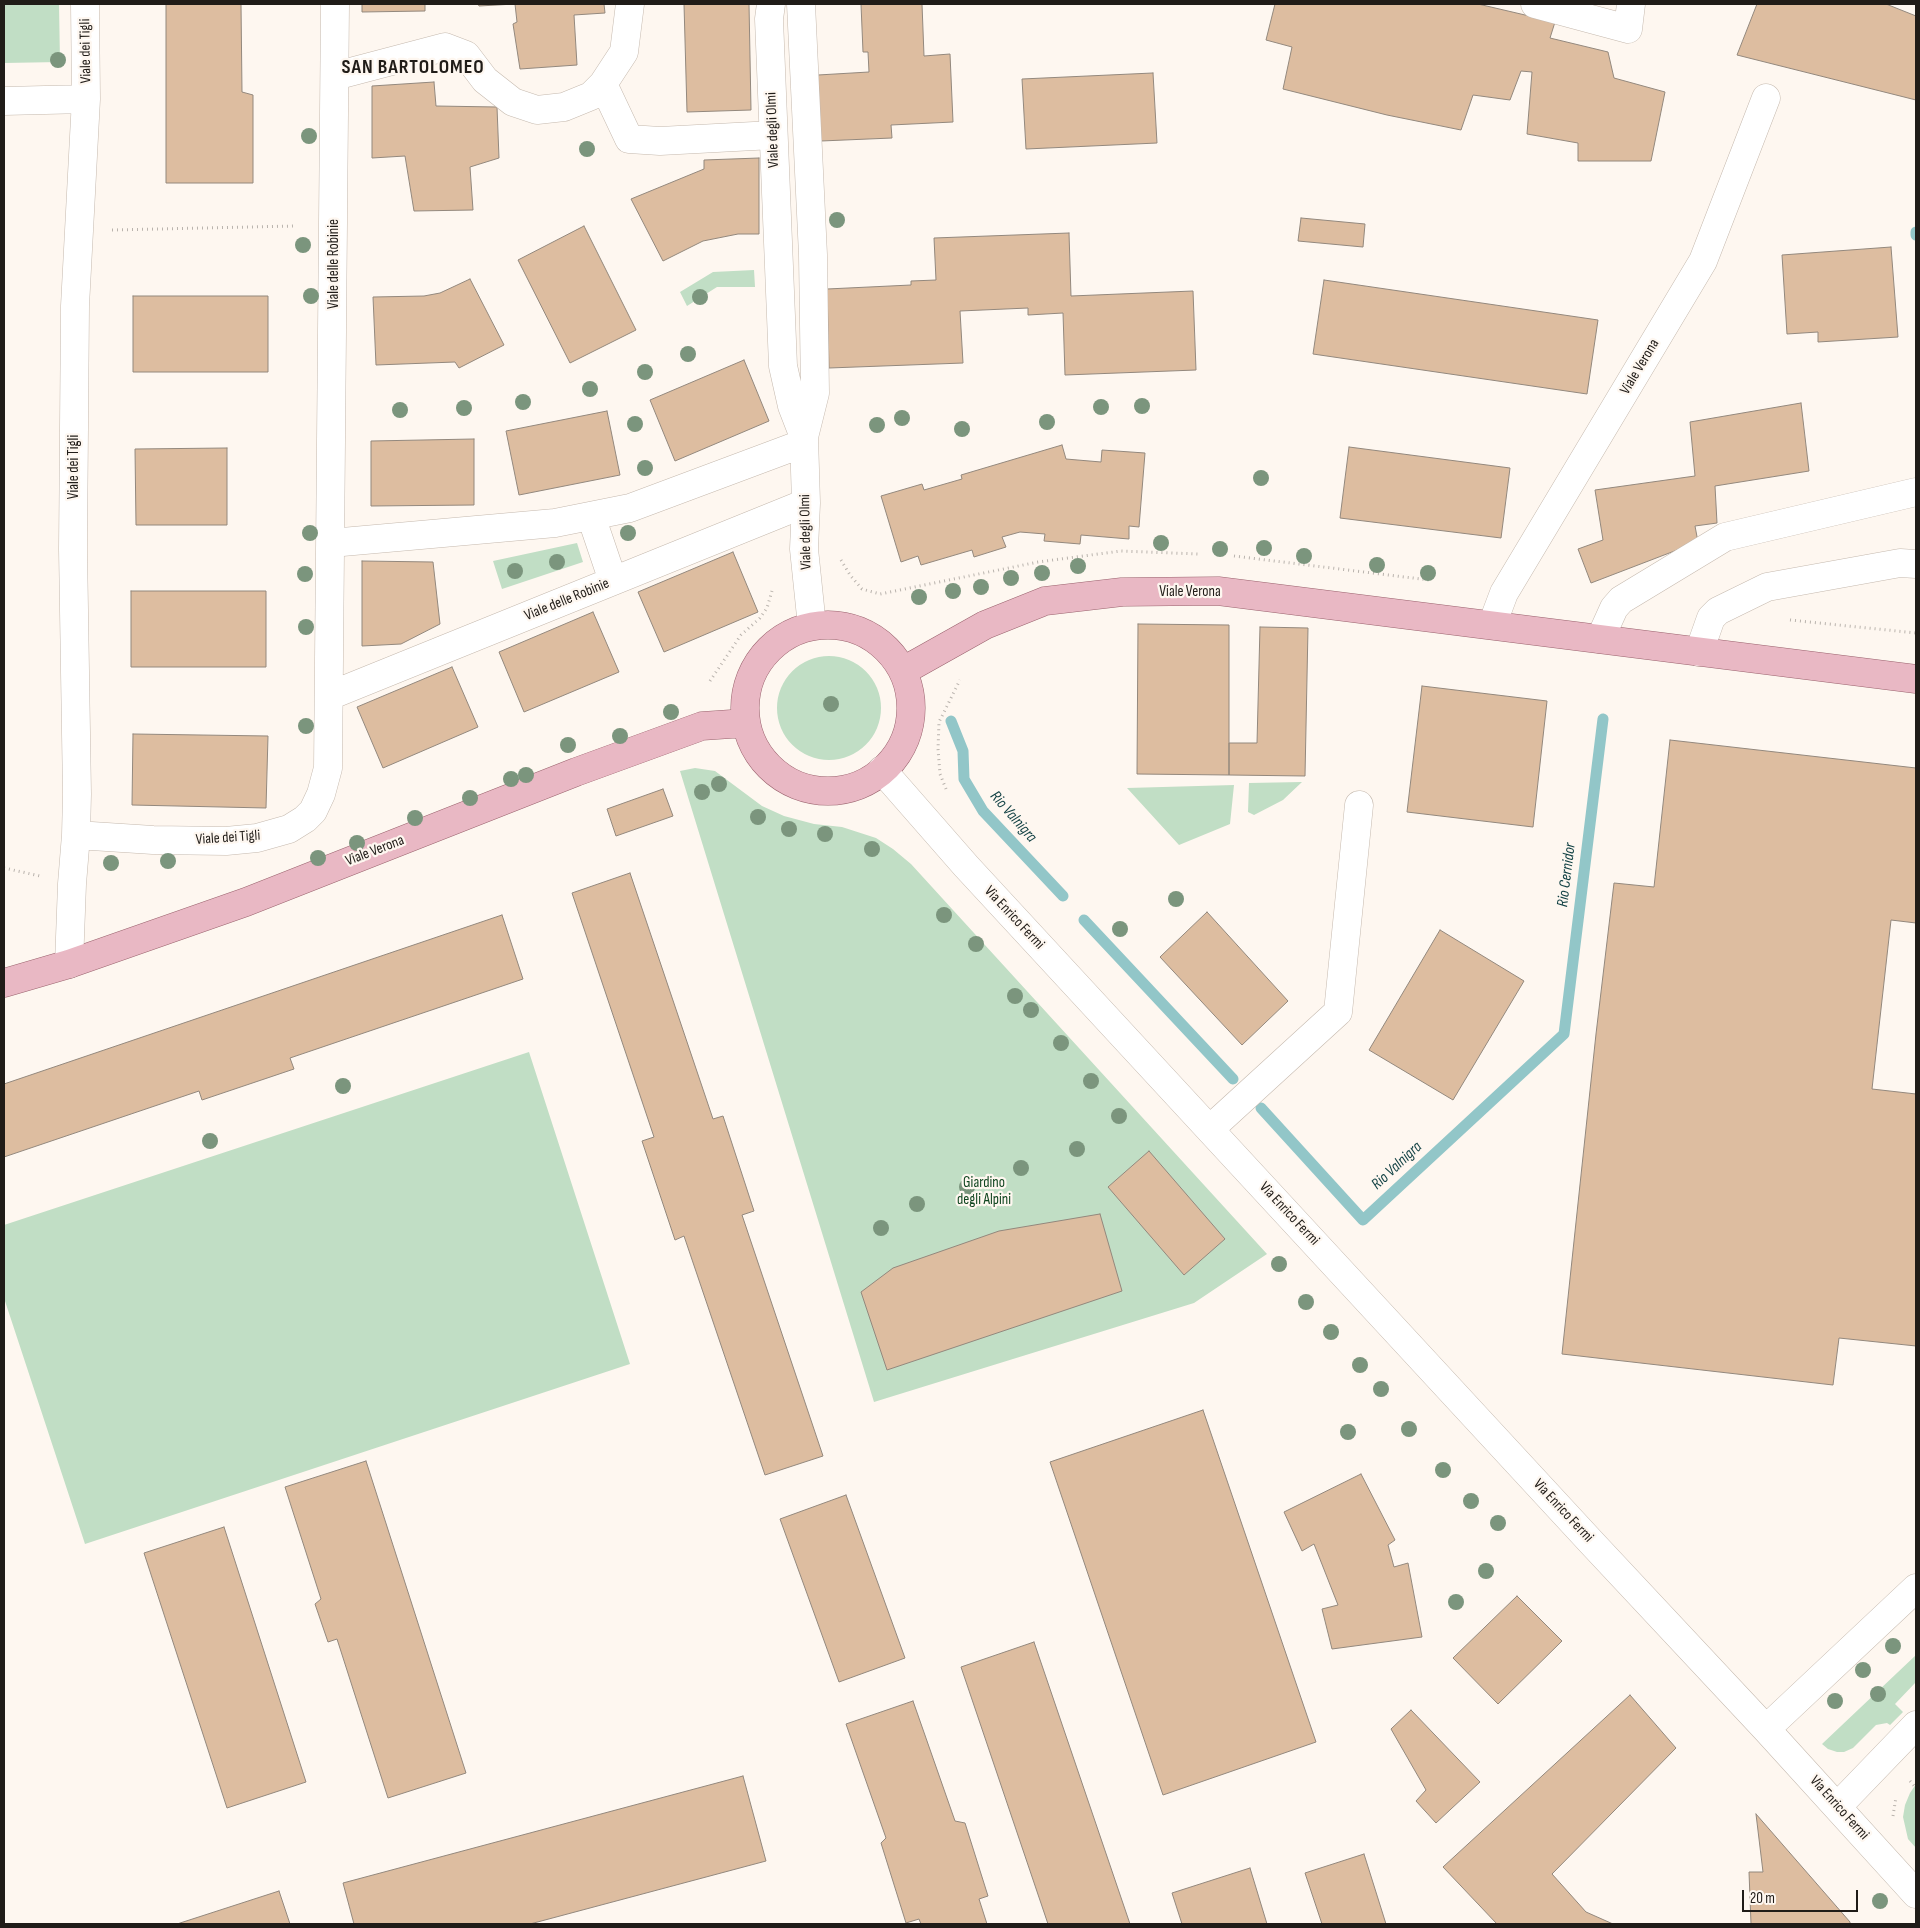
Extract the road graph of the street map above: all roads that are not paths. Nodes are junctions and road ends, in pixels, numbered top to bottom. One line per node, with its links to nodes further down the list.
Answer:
1 (85, 4): 11 (street, Viale dei Tigli)
2 (335, 4): 8 (street, Viale delle Robinie)
3 (630, 4): 9 (street)
4 (771, 4): 13 (street, Viale degli Olmi)
5 (801, 4): 14 (street, Viale degli Olmi)
6 (1535, 4): 7 (street)
7 (1631, 4)
8 (335, 76): 9 (street); 20 (street, Viale delle Robinie)
9 (603, 84): 13 (street)
10 (1766, 98): 23 (street, Viale Verona)
11 (86, 99): 12 (street, Viale dei Tigli); 34 (street, Viale dei Tigli)
12 (4, 101)
13 (774, 135): 15 (street, Viale degli Olmi)
14 (813, 255): 15 (street); 16 (street, Viale degli Olmi)
15 (778, 257): 16 (street, Viale degli Olmi)
16 (804, 440): 18 (street, Viale degli Olmi); 19 (street)
17 (1916, 492): 25 (street)
18 (806, 503): 22 (street, Viale delle Robinie); 24 (street, Viale degli Olmi)
19 (591, 516): 20 (street); 22 (street)
20 (331, 543): 29 (street, Viale delle Robinie)
21 (1916, 564): 26 (street)
22 (614, 581): 29 (street, Viale delle Robinie)
23 (1492, 625): 25 (main road, Viale Verona); 27 (main road, Viale Verona)
24 (812, 626): 27 (main road); 30 (main road)
25 (1600, 640): 26 (main road, Viale Verona)
26 (1699, 652): 28 (main road, Viale Verona)
27 (903, 671): 31 (main road)
28 (1916, 679)
29 (329, 696): 33 (street, Viale delle Robinie)
30 (746, 723): 31 (main road); 35 (main road, Viale Verona)
31 (882, 770): 37 (street, Via Enrico Fermi)
32 (1358, 805): 37 (street)
33 (313, 811): 34 (street, Viale dei Tigli)
34 (76, 835): 35 (street, Viale dei Tigli)
35 (69, 964): 36 (main road, Viale Verona)
36 (4, 984)
37 (1210, 1129): 40 (street, Via Enrico Fermi)
38 (1916, 1588): 40 (street)
39 (1916, 1725): 41 (street)
40 (1766, 1728): 41 (street, Via Enrico Fermi)
41 (1838, 1806): 42 (street, Via Enrico Fermi)
42 (1916, 1894)

